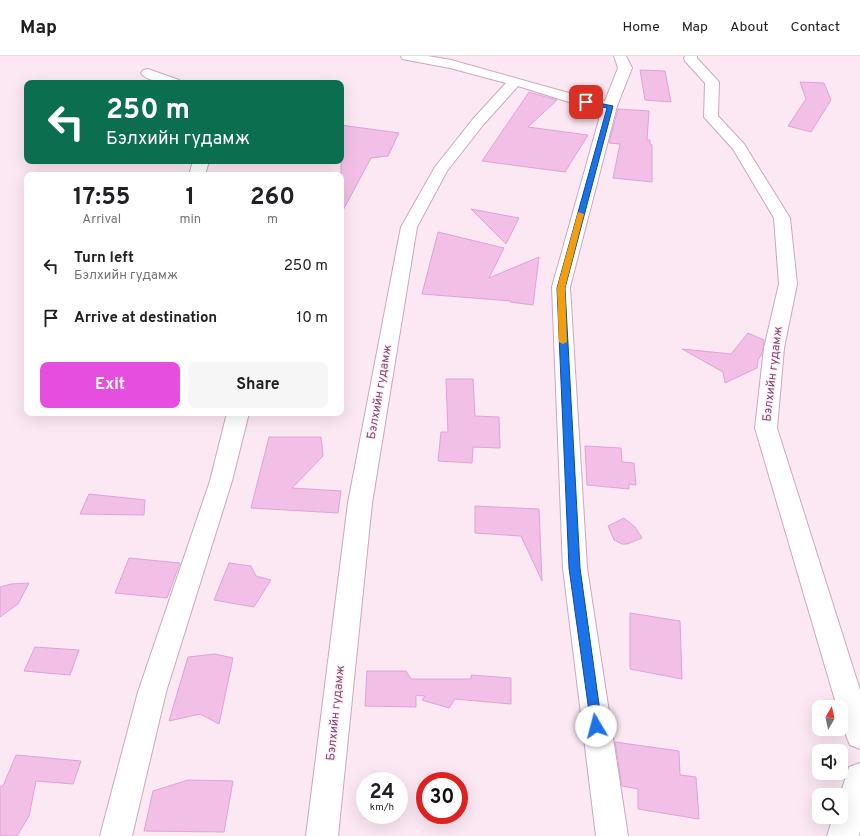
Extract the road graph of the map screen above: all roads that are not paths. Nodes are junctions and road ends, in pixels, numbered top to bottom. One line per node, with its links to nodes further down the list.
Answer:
1 (407, 56): 6 (street)
2 (620, 56): 7 (street)
3 (691, 56): 9 (street, Бэлхийн гудамж)
4 (148, 73): 5 (street)
5 (166, 80)
6 (515, 81): 7 (street); 12 (street, Бэлхийн гудамж)
7 (610, 106): 13 (street)
8 (237, 416): 11 (street)
9 (860, 735)
10 (860, 778): 14 (street)
11 (116, 836)
12 (322, 836)
13 (612, 836)
14 (843, 836)

